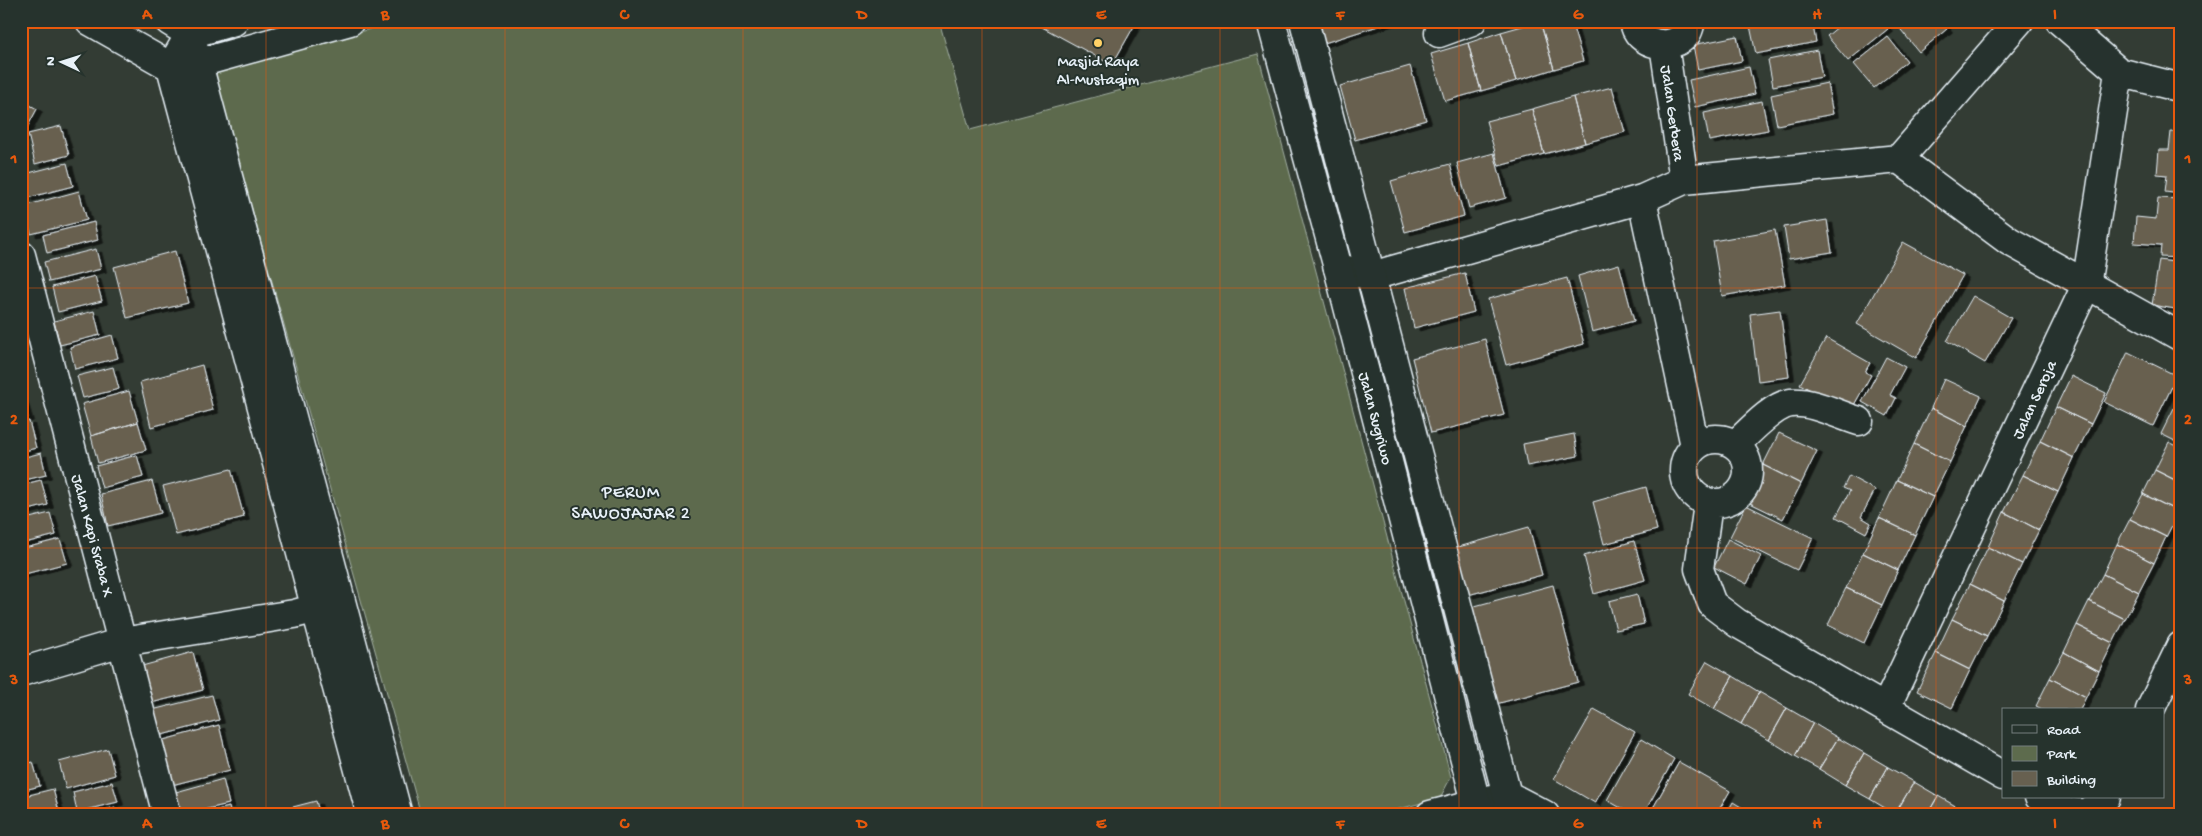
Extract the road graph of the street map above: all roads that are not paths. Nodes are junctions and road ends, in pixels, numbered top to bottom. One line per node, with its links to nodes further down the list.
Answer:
1 (90, 21): 15 (street)
2 (234, 21): 11 (street)
3 (350, 21): 14 (street)
4 (1270, 21): 22 (street, Jalan Sugriwo)
5 (1304, 21): 23 (street, Jalan Sugriwo)
6 (1472, 21): 12 (street)
7 (1634, 21): 13 (street)
8 (1691, 21): 13 (street)
9 (2019, 21): 18 (street)
10 (2060, 21): 16 (street)
11 (180, 27): 14 (street); 15 (street)
12 (1439, 33)
13 (1664, 45): 19 (street, Jalan Gerbera)
14 (199, 63): 15 (street); 30 (street)
15 (171, 67): 31 (street)
16 (2119, 72): 17 (street); 24 (street, Jalan Seroja)
17 (2181, 88)
18 (1899, 159): 19 (street); 24 (street)
19 (1684, 180): 20 (street)
20 (1642, 199): 23 (street); 28 (street)
21 (21, 255): 32 (street, Jalan Kapi Sraba X)
22 (1338, 268): 23 (street); 39 (street, Jalan Sugriwo)
23 (1372, 276): 39 (street, Jalan Sugriwo)
24 (2086, 286): 25 (street); 35 (street, Jalan Seroja)
25 (2181, 337)
26 (1858, 421): 27 (street)
27 (1735, 444): 28 (street); 29 (street)
28 (1695, 446): 29 (street)
29 (1708, 504): 35 (street)
30 (342, 601): 31 (street); 43 (street)
31 (316, 609): 32 (street); 42 (street)
32 (122, 642): 34 (street); 41 (street, Jalan Kapi Sraba X)
33 (2181, 646): 36 (street)
34 (21, 672)
35 (1886, 707): 37 (street)
36 (2151, 708)
37 (2002, 775)
38 (2041, 798): 40 (street)
39 (1491, 807): 44 (street); 45 (street)
40 (2093, 809)
41 (167, 815)
42 (372, 815)
43 (398, 815)
44 (1430, 815)
45 (1545, 815)

